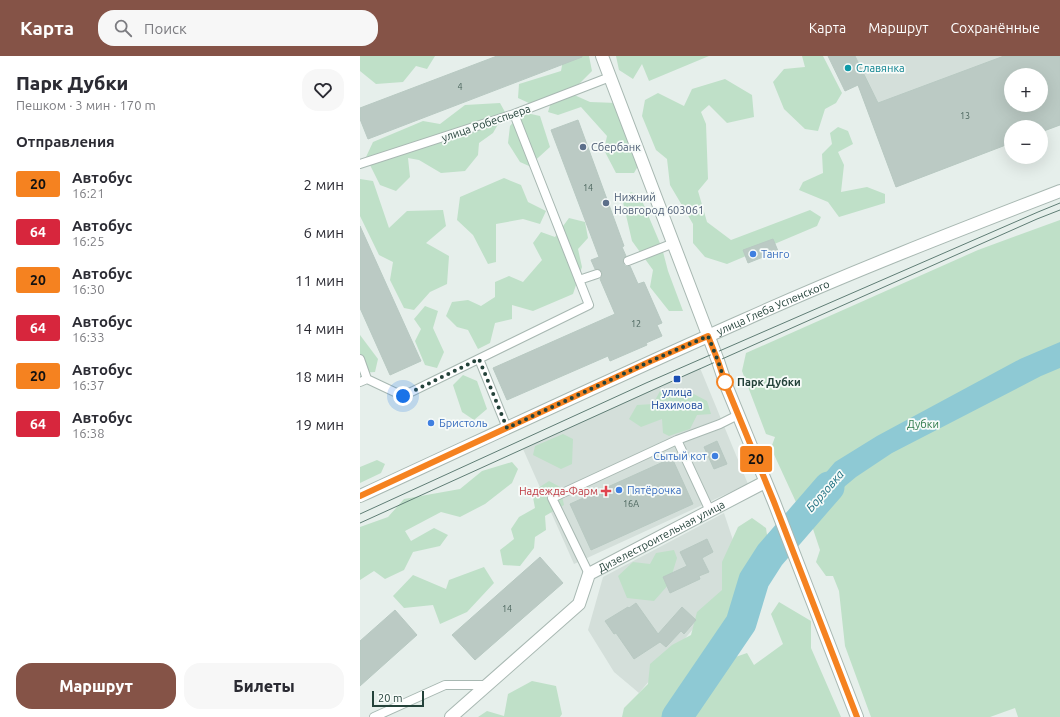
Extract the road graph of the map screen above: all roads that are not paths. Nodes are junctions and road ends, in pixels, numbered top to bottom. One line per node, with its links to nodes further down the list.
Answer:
1 (602, 56): 2 (street)
2 (610, 76): 3 (lane, улица Робеспьера); 6 (street)
3 (514, 114): 4 (lane, улица Робеспьера); 9 (lane)
4 (360, 163)
5 (1060, 191): 10 (street, улица Глеба Успенского)
6 (674, 243): 7 (lane); 10 (street)
7 (628, 262)
8 (597, 274): 9 (lane)
9 (579, 280): 12 (lane)
10 (708, 336): 14 (street); 15 (street, улица Глеба Успенского)
11 (360, 359): 13 (lane)
12 (479, 359): 13 (lane); 15 (lane)
13 (364, 381)
14 (738, 415): 16 (lane); 17 (street)
15 (507, 428): 18 (street, улица Глеба Успенского)
16 (677, 440): 19 (lane); 20 (lane)
17 (765, 482): 19 (street, Дизелестроительная улица); 24 (street)
18 (360, 496)
19 (710, 511): 20 (street, Дизелестроительная улица)
20 (589, 574): 21 (street, Дизелестроительная улица)
21 (486, 686): 22 (lane); 23 (street, Дизелестроительная улица)
22 (374, 717)
23 (451, 717)
24 (858, 717)

